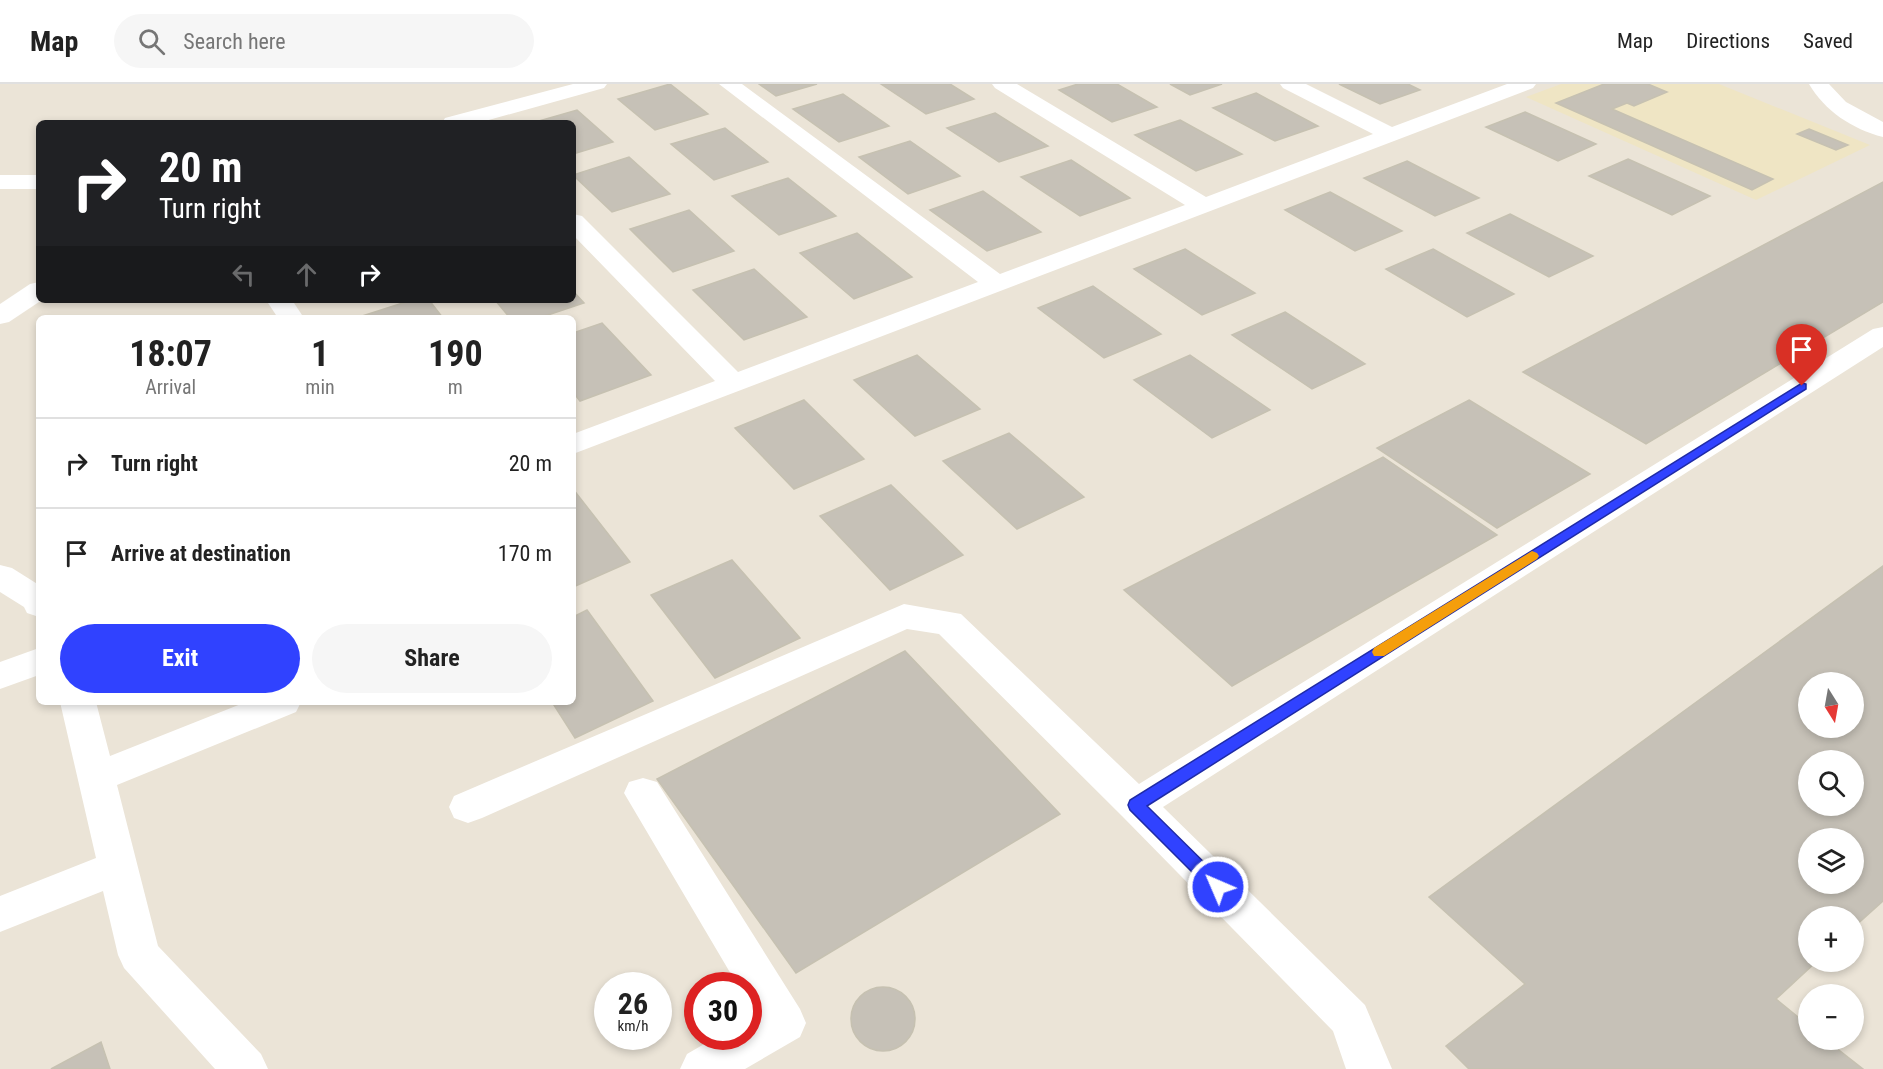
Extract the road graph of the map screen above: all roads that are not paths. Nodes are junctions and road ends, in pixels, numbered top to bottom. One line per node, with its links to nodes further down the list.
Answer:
1 (597, 84): 7 (street)
2 (729, 84): 14 (street)
3 (1002, 84): 12 (street)
4 (1290, 84): 9 (street)
5 (1526, 84): 9 (street)
6 (1819, 84): 8 (street)
7 (471, 120)
8 (1883, 130)
9 (1391, 135): 12 (street)
10 (0, 182): 11 (street)
11 (36, 182)
12 (1204, 206): 14 (street)
13 (576, 224): 18 (street)
14 (997, 284): 18 (street)
15 (36, 292): 16 (street)
16 (0, 316)
17 (1883, 335): 28 (street)
18 (734, 384): 19 (street)
19 (576, 444)
20 (0, 576): 21 (street)
21 (36, 599)
22 (36, 662): 23 (street)
23 (0, 676)
24 (79, 705): 26 (street)
25 (276, 705): 26 (street)
26 (96, 778): 30 (street)
27 (642, 793): 33 (street)
28 (1136, 805): 29 (street); 34 (street)
29 (468, 807)
30 (118, 867): 31 (street); 32 (street)
31 (0, 914)
32 (245, 1069)
33 (703, 1069)
34 (1369, 1069)

